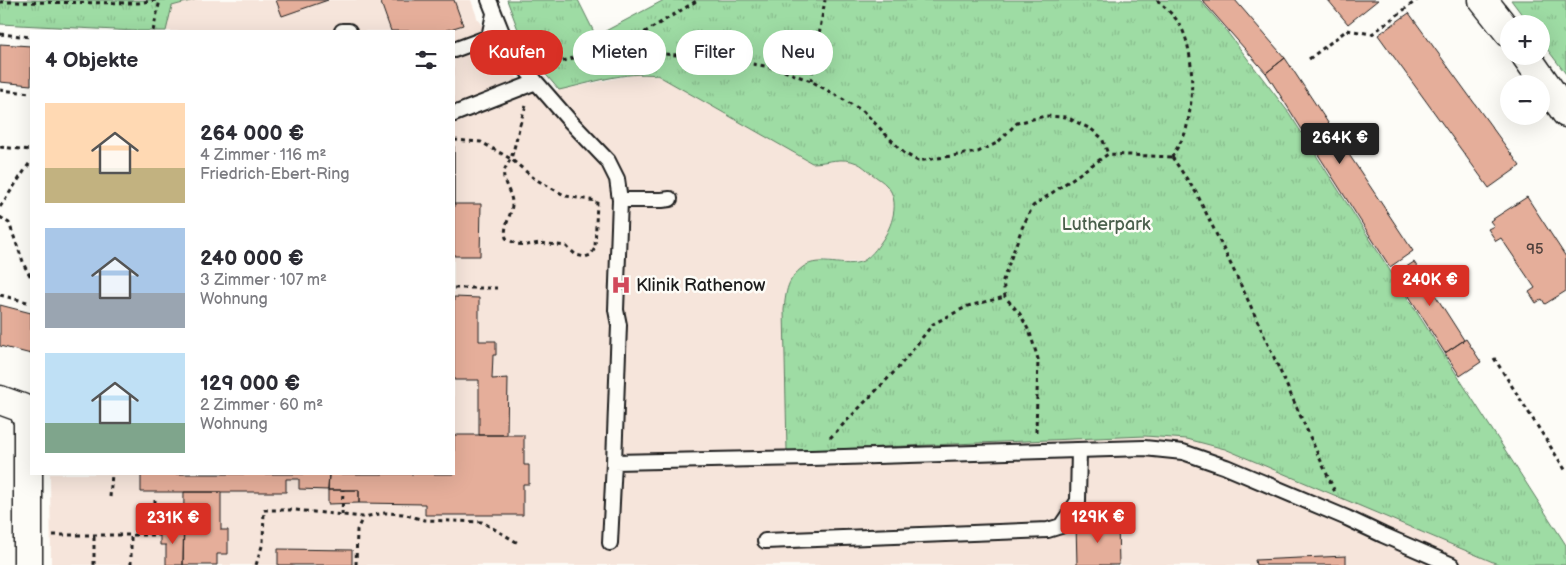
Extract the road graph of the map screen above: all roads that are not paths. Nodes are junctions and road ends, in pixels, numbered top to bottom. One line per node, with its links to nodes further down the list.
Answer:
1 (489, 0): 3 (lane)
2 (1483, 0): 4 (street)
3 (494, 14): 5 (lane); 7 (lane)
4 (1500, 22)
5 (455, 50)
6 (1532, 65): 8 (street)
7 (536, 82): 9 (lane); 11 (lane)
8 (1566, 113)
9 (455, 114)
10 (670, 199): 11 (lane)
11 (620, 200): 14 (lane)
12 (0, 400): 17 (street)
13 (1079, 450): 14 (lane); 16 (lane); 18 (lane)
14 (614, 462): 15 (lane)
15 (610, 542)
16 (765, 542)
17 (28, 565)
18 (1452, 565)

